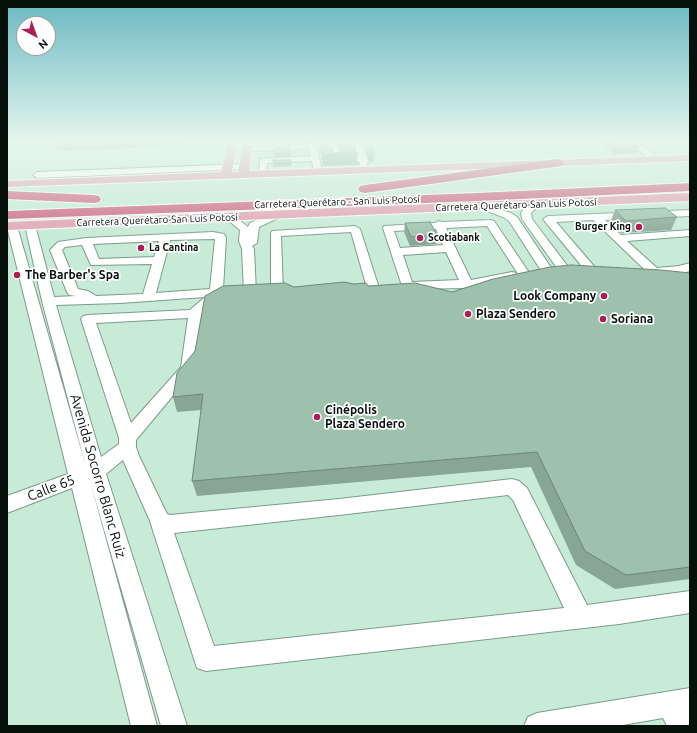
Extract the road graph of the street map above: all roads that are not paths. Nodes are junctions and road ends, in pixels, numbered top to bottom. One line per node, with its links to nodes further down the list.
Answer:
1 (155, 175): 4 (main road)
2 (465, 175): 6 (highway)
3 (690, 177): 6 (highway, Carretera Querétaro - San Luis Potosí)
4 (7, 184)
5 (690, 187): 11 (highway, Carretera Querétaro - San Luis Potosí)
6 (353, 190): 9 (highway, Carretera Querétaro - San Luis Potosí)
7 (7, 195): 9 (highway)
8 (690, 197): 10 (main road, Carretera Querétaro-San Luis Potosí)
9 (110, 199): 12 (highway, Carretera Querétaro - San Luis Potosí)
10 (601, 201): 11 (highway); 13 (main road, Carretera Querétaro-San Luis Potosí)
11 (479, 202): 13 (main road, Carretera Querétaro-San Luis Potosí); 14 (highway, Carretera Querétaro - San Luis Potosí); 17 (main road, Carretera Querétaro-San Luis Potosí); 33 (street)
12 (7, 204)
13 (542, 204): 34 (street)
14 (227, 212): 17 (main road, Carretera Querétaro-San Luis Potosí); 19 (highway, Carretera Querétaro - San Luis Potosí); 20 (highway); 29 (street)
15 (670, 213): 16 (street); 18 (street); 22 (street)
16 (690, 213)
17 (276, 215): 29 (street)
18 (596, 217): 25 (street); 35 (street)
19 (14, 223): 20 (main road); 27 (street, Avenida Socorro Blanc Ruiz)
20 (56, 224)
21 (439, 224): 28 (street); 30 (street); 39 (street)
22 (690, 229)
23 (690, 233): 25 (street)
24 (164, 238): 26 (street); 31 (street); 46 (street)
25 (618, 238): 37 (street)
26 (86, 241): 31 (street); 48 (street)
27 (26, 246): 49 (street, Avenida Socorro Blanc Ruiz); 52 (street, Avenida Socorro Blanc Ruiz)
28 (450, 248): 30 (street); 40 (street)
29 (248, 249): 44 (street)
30 (396, 252): 41 (street)
31 (158, 260): 47 (street)
32 (690, 267): 37 (street)
33 (548, 272): 34 (street); 39 (street)
34 (566, 272): 35 (street)
35 (593, 272): 36 (street)
36 (605, 272)
37 (654, 272): 38 (street)
38 (640, 273)
39 (524, 274): 40 (street)
40 (467, 284): 41 (street)
41 (407, 286): 43 (street)
42 (360, 288): 43 (street)
43 (373, 288): 44 (street)
44 (264, 292): 45 (street); 46 (street)
45 (291, 292)
46 (223, 294): 47 (street); 49 (street); 50 (street)
47 (148, 297): 48 (street)
48 (92, 298): 49 (street)
49 (49, 304): 52 (street, Avenida Socorro Blanc Ruiz)
50 (195, 314): 51 (street, Calle 65); 51 (street)
51 (128, 447): 52 (street, Calle 65); 54 (street)
52 (89, 480): 53 (street, Calle 65); 58 (street, Avenida Socorro Blanc Ruiz); 59 (street, Avenida Socorro Blanc Ruiz)
53 (7, 505)
54 (160, 521): 56 (street); 56 (street)
55 (690, 602): 56 (street)
56 (582, 617)
57 (681, 710): 60 (street)
58 (144, 726)
59 (174, 726)
60 (537, 726)

